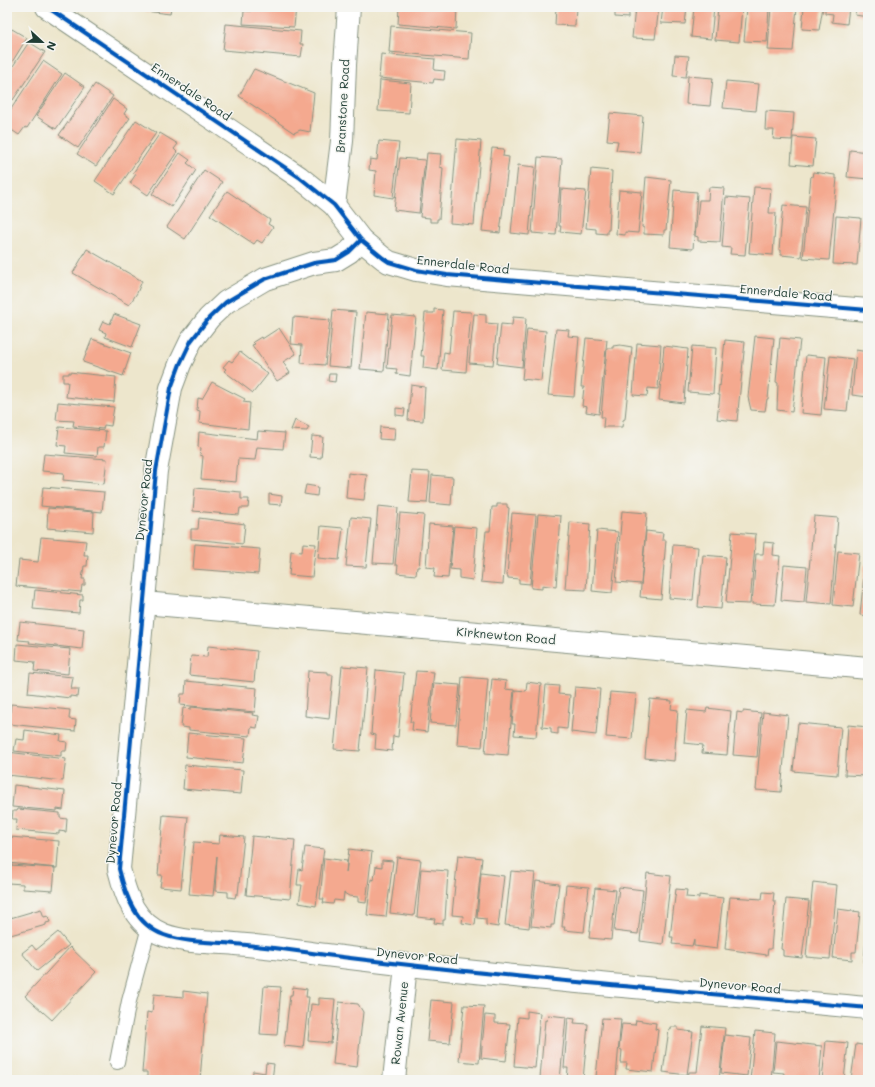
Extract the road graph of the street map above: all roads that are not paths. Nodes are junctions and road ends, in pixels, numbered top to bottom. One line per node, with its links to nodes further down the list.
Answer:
1 (47, 7): 3 (street, Ennerdale Road)
2 (349, 7): 3 (street, Branstone Road)
3 (334, 205): 4 (street, Ennerdale Road)
4 (361, 240): 5 (street, Ennerdale Road); 6 (street, Dynevor Road)
5 (868, 310)
6 (144, 603): 7 (street, Kirknewton Road); 8 (street, Dynevor Road)
7 (868, 668)
8 (149, 927): 9 (street, Dynevor Road); 11 (lane)
9 (406, 965): 10 (street, Dynevor Road); 12 (street, Rowan Avenue)
10 (868, 1008)
11 (117, 1062)
12 (394, 1080)

